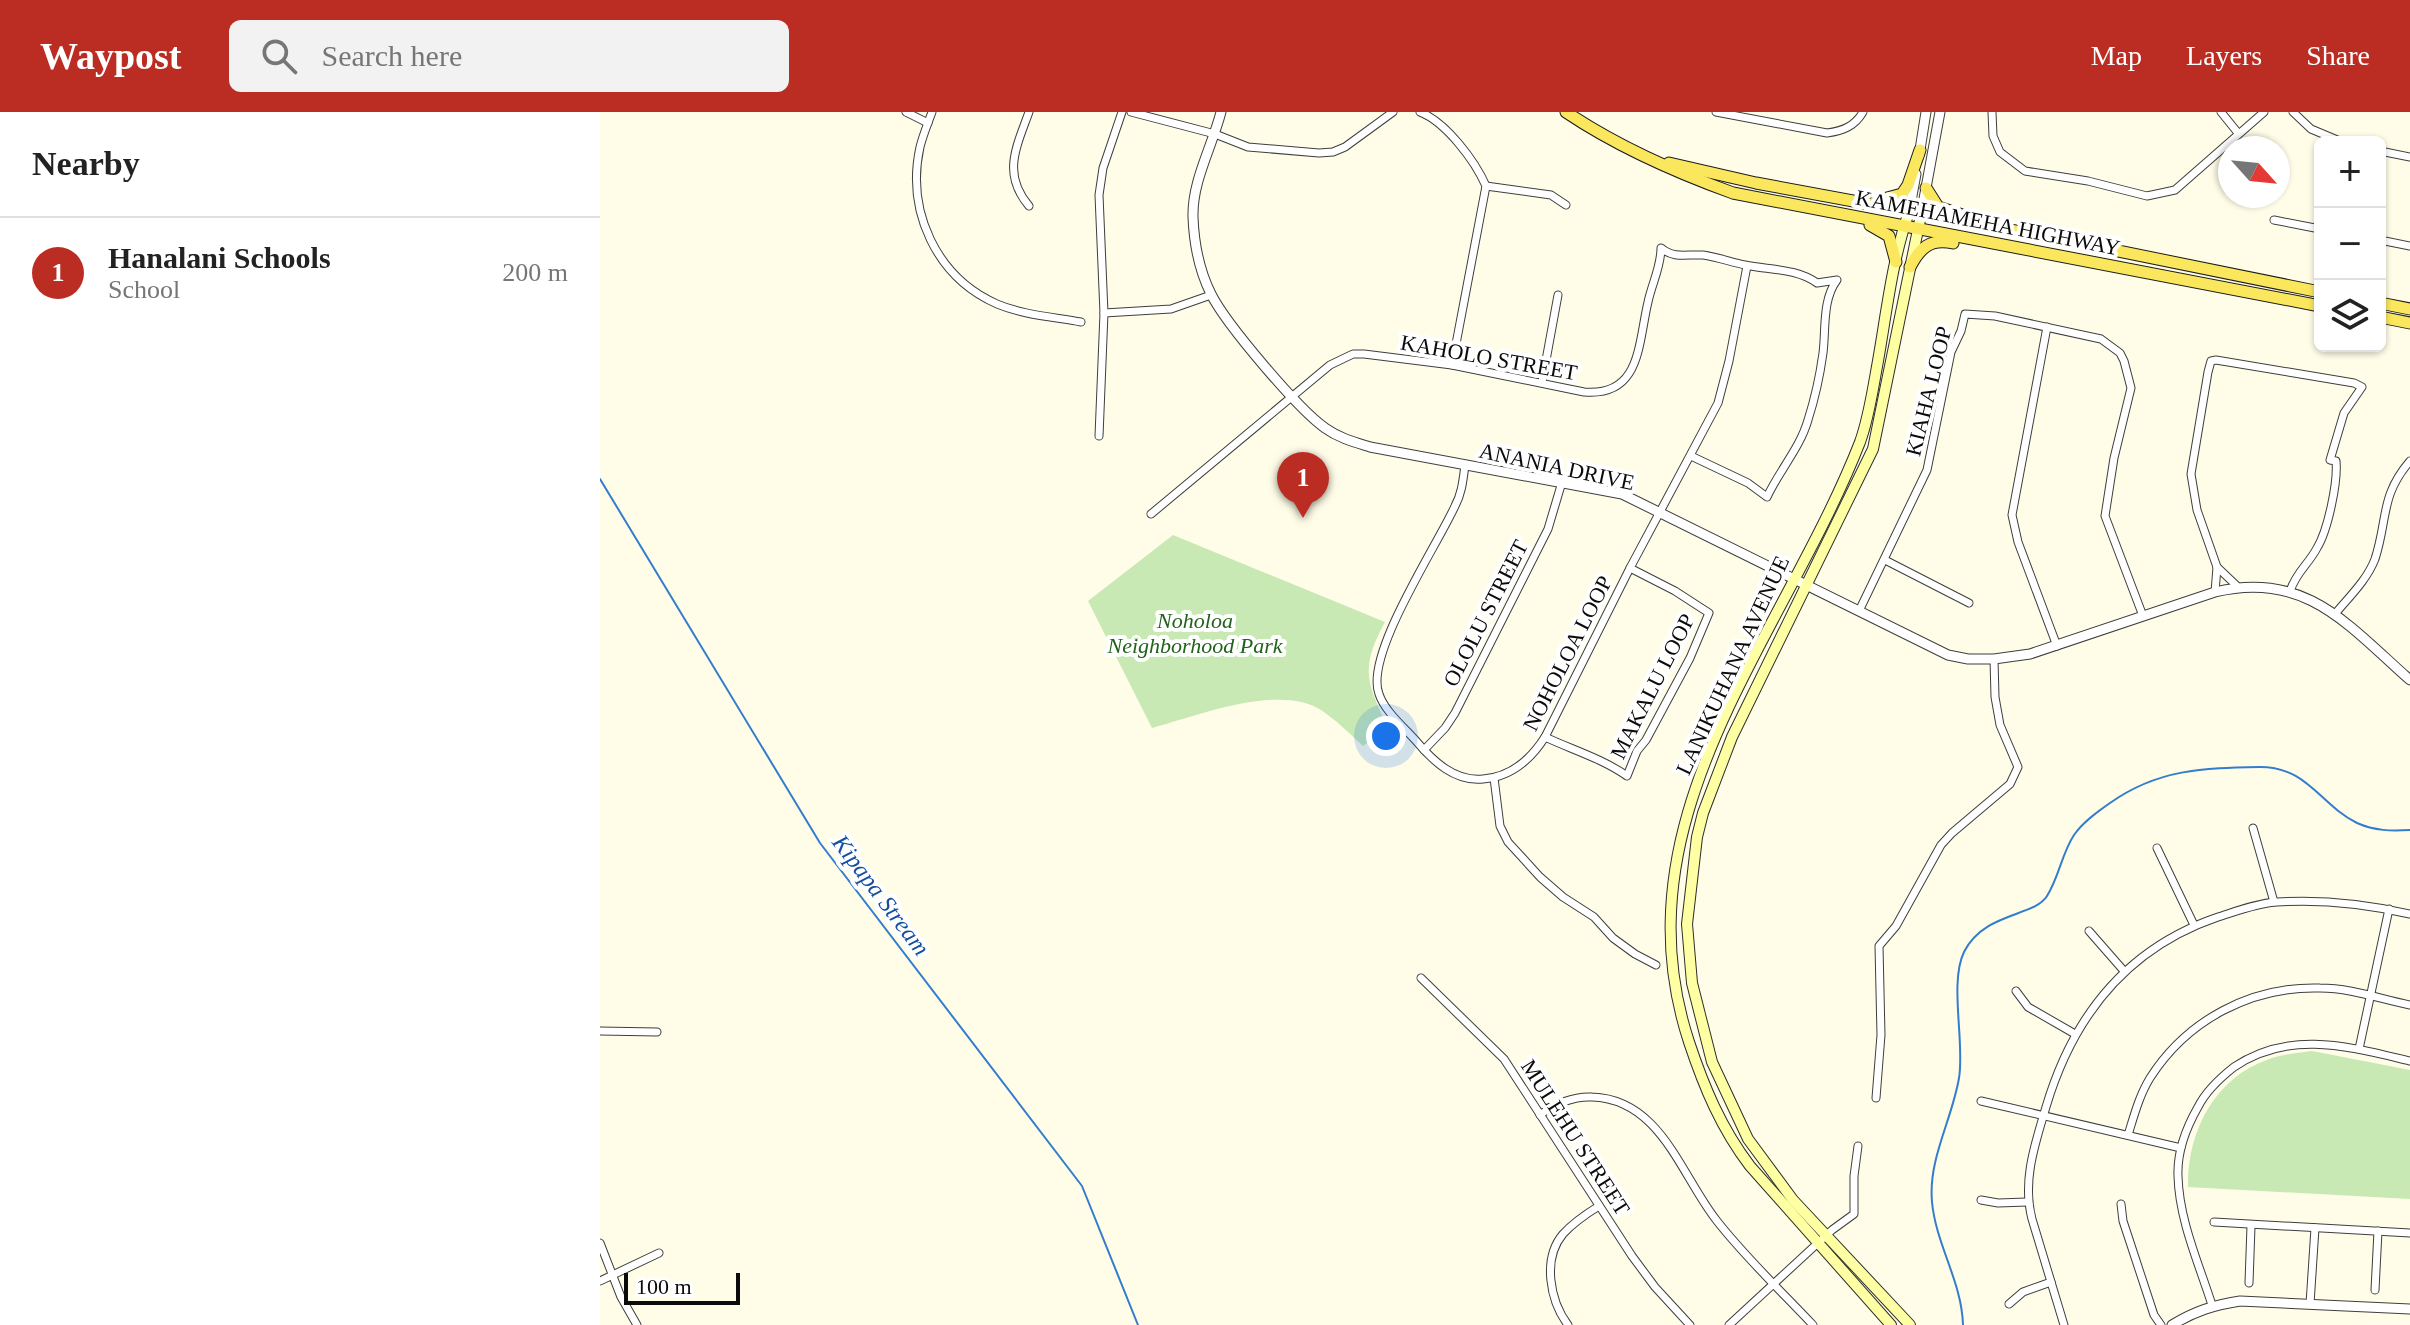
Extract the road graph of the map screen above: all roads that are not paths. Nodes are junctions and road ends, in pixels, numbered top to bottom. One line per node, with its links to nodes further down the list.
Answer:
1 (906, 112): 18 (street)
2 (932, 112): 18 (street)
3 (1029, 112): 30 (street)
4 (1122, 112): 50 (street)
5 (1131, 112): 20 (street)
6 (1221, 112): 20 (street, ANANIA DRIVE)
7 (1393, 112): 20 (street)
8 (1420, 112): 26 (street)
9 (1566, 112): 25 (main road, KAMEHAMEHA HIGHWAY)
10 (1716, 112): 11 (street)
11 (1863, 112)
12 (1926, 112): 22 (street, LANIKUHANA AVENUE)
13 (1940, 112): 27 (street, LANIKUHANA AVENUE)
14 (1992, 112): 19 (street)
15 (2221, 112): 19 (street)
16 (2264, 112): 19 (street)
17 (2293, 112): 21 (street)
18 (928, 123): 52 (street)
19 (2238, 133)
20 (1215, 134): 45 (street, ANANIA DRIVE)
21 (2328, 136)
22 (1920, 150): 28 (main road); 31 (street, LANIKUHANA AVENUE)
23 (2386, 152): 24 (street)
24 (2410, 157)
25 (1654, 159): 28 (main road, KAMEHAMEHA HIGHWAY); 32 (main road, KAMEHAMEHA HIGHWAY)
26 (1486, 186): 29 (street); 55 (street)
27 (1926, 188): 31 (street, LANIKUHANA AVENUE); 37 (main road)
28 (1863, 202): 31 (main road, KAMEHAMEHA HIGHWAY)
29 (1566, 205)
30 (1029, 206)
31 (1915, 213): 34 (main road, LANIKUHANA AVENUE); 36 (main road, LANIKUHANA AVENUE); 37 (main road, KAMEHAMEHA HIGHWAY)
32 (1855, 218): 34 (main road, KAMEHAMEHA HIGHWAY); 40 (main road)
33 (2274, 220): 35 (street)
34 (1904, 226): 36 (main road, KAMEHAMEHA HIGHWAY); 40 (main road, LANIKUHANA AVENUE)
35 (2314, 228)
36 (1918, 229): 41 (main road, KAMEHAMEHA HIGHWAY); 43 (main road, LANIKUHANA AVENUE)
37 (2059, 239): 44 (main road, KAMEHAMEHA HIGHWAY)
38 (2386, 241): 39 (street)
39 (2410, 246)
40 (1896, 262): 68 (main road, LANIKUHANA AVENUE)
41 (2089, 262): 43 (main road); 48 (main road, KAMEHAMEHA HIGHWAY)
42 (1747, 266): 56 (street, KAHOLO STREET); 59 (street, NOHOLOA LOOP); 59 (street, KAHOLO STREET)
43 (1910, 267): 69 (main road, LANIKUHANA AVENUE)
44 (2314, 291)
45 (1211, 295): 50 (street); 57 (street, ANANIA DRIVE)
46 (1558, 295): 56 (street)
47 (2386, 304): 49 (main road)
48 (2314, 305)
49 (2410, 309)
50 (1104, 313): 58 (street)
51 (2386, 318): 53 (main road)
52 (1081, 322)
53 (2410, 323)
54 (2047, 327): 65 (street, KIAHA LOOP); 76 (street, KIAHA LOOP); 77 (street)
55 (1452, 365): 56 (street, KAHOLO STREET); 57 (street, KAHOLO STREET)
56 (1542, 382)
57 (1294, 397): 61 (street, ANANIA DRIVE); 64 (street, KAHOLO STREET)
58 (1099, 436)
59 (1691, 456): 63 (street, NOHOLOA LOOP)
60 (2410, 461): 75 (street)
61 (1465, 465): 62 (street, ANANIA DRIVE); 81 (street)
62 (1562, 482): 63 (street, ANANIA DRIVE); 81 (street, OLOLU STREET)
63 (1660, 511): 67 (street, NOHOLOA LOOP); 68 (street, ANANIA DRIVE)
64 (1151, 514)
65 (1885, 560): 73 (street); 74 (street, KIAHA LOOP)
66 (2217, 567): 70 (street); 71 (street); 72 (street)
67 (1630, 568): 80 (street, NOHOLOA LOOP); 80 (street, MAKALU LOOP)
68 (1793, 579): 69 (street, ANANIA DRIVE); 117 (main road, LANIKUHANA AVENUE)
69 (1808, 586): 74 (street, ANANIA DRIVE); 117 (main road, LANIKUHANA AVENUE)
70 (2237, 586): 71 (street, ANANIA DRIVE); 72 (street, ANANIA DRIVE)
71 (2290, 591): 75 (street, ANANIA DRIVE)
72 (2215, 592): 76 (street, ANANIA DRIVE)
73 (1969, 603)
74 (1859, 611): 78 (street, ANANIA DRIVE)
75 (2335, 614): 79 (street, ANANIA DRIVE)
76 (2143, 616): 77 (street, ANANIA DRIVE)
77 (2057, 646): 78 (street, ANANIA DRIVE)
78 (1994, 659): 101 (street)
79 (2408, 674)
80 (1545, 737): 82 (street, NOHOLOA LOOP)
81 (1424, 750): 82 (street)
82 (1494, 778): 90 (street)
83 (2253, 828): 85 (street)
84 (2157, 848): 88 (street)
85 (2274, 902): 86 (street); 88 (street)
86 (2389, 909): 87 (street); 94 (street)
87 (2410, 914)
88 (2194, 925): 91 (street)
89 (2089, 931): 91 (street)
90 (1656, 965)
91 (2124, 971): 98 (street)
92 (1421, 978): 103 (street, MULEHU STREET)
93 (2016, 991): 98 (street)
94 (2370, 995): 95 (street); 99 (street); 105 (street)
95 (2410, 1005)
96 (600, 1031): 97 (street)
97 (657, 1032)
98 (2075, 1034): 104 (street)
99 (2359, 1049): 100 (street); 107 (street)
100 (2410, 1061)
101 (1876, 1098)
102 (1981, 1101): 104 (street)
103 (1540, 1115): 111 (street, MULEHU STREET); 124 (street)
104 (2044, 1116): 105 (street); 109 (street)
105 (2128, 1135): 107 (street)
106 (1858, 1146): 117 (street)
107 (2181, 1148): 128 (street)
108 (1981, 1200): 109 (street)
109 (2027, 1202): 122 (street)
110 (2121, 1204): 138 (street)
111 (1599, 1206): 131 (street); 132 (street, MULEHU STREET)
112 (2214, 1222): 113 (street)
113 (2251, 1226): 114 (street); 123 (street)
114 (2315, 1228): 115 (street); 127 (street)
115 (2378, 1231): 116 (street); 125 (street)
116 (2410, 1233)
117 (1822, 1239): 124 (street); 135 (main road, LANIKUHANA AVENUE); 136 (main road, LANIKUHANA AVENUE)
118 (600, 1243): 120 (street)
119 (659, 1253): 120 (street)
120 (612, 1275): 121 (street); 130 (street)
121 (600, 1281)
122 (2051, 1282): 126 (street); 137 (street)
123 (2249, 1283)
124 (1774, 1284): 133 (street); 134 (street)
125 (2375, 1290)
126 (2009, 1304)
127 (2310, 1304): 128 (street); 129 (street)
128 (2212, 1305): 139 (street)
129 (2410, 1309)
130 (637, 1325)
131 (1568, 1325)
132 (1690, 1325)
133 (1729, 1325)
134 (1813, 1325)
135 (1891, 1325)
136 (1910, 1325)
137 (2064, 1325)
138 (2161, 1325)
139 (2172, 1325)

